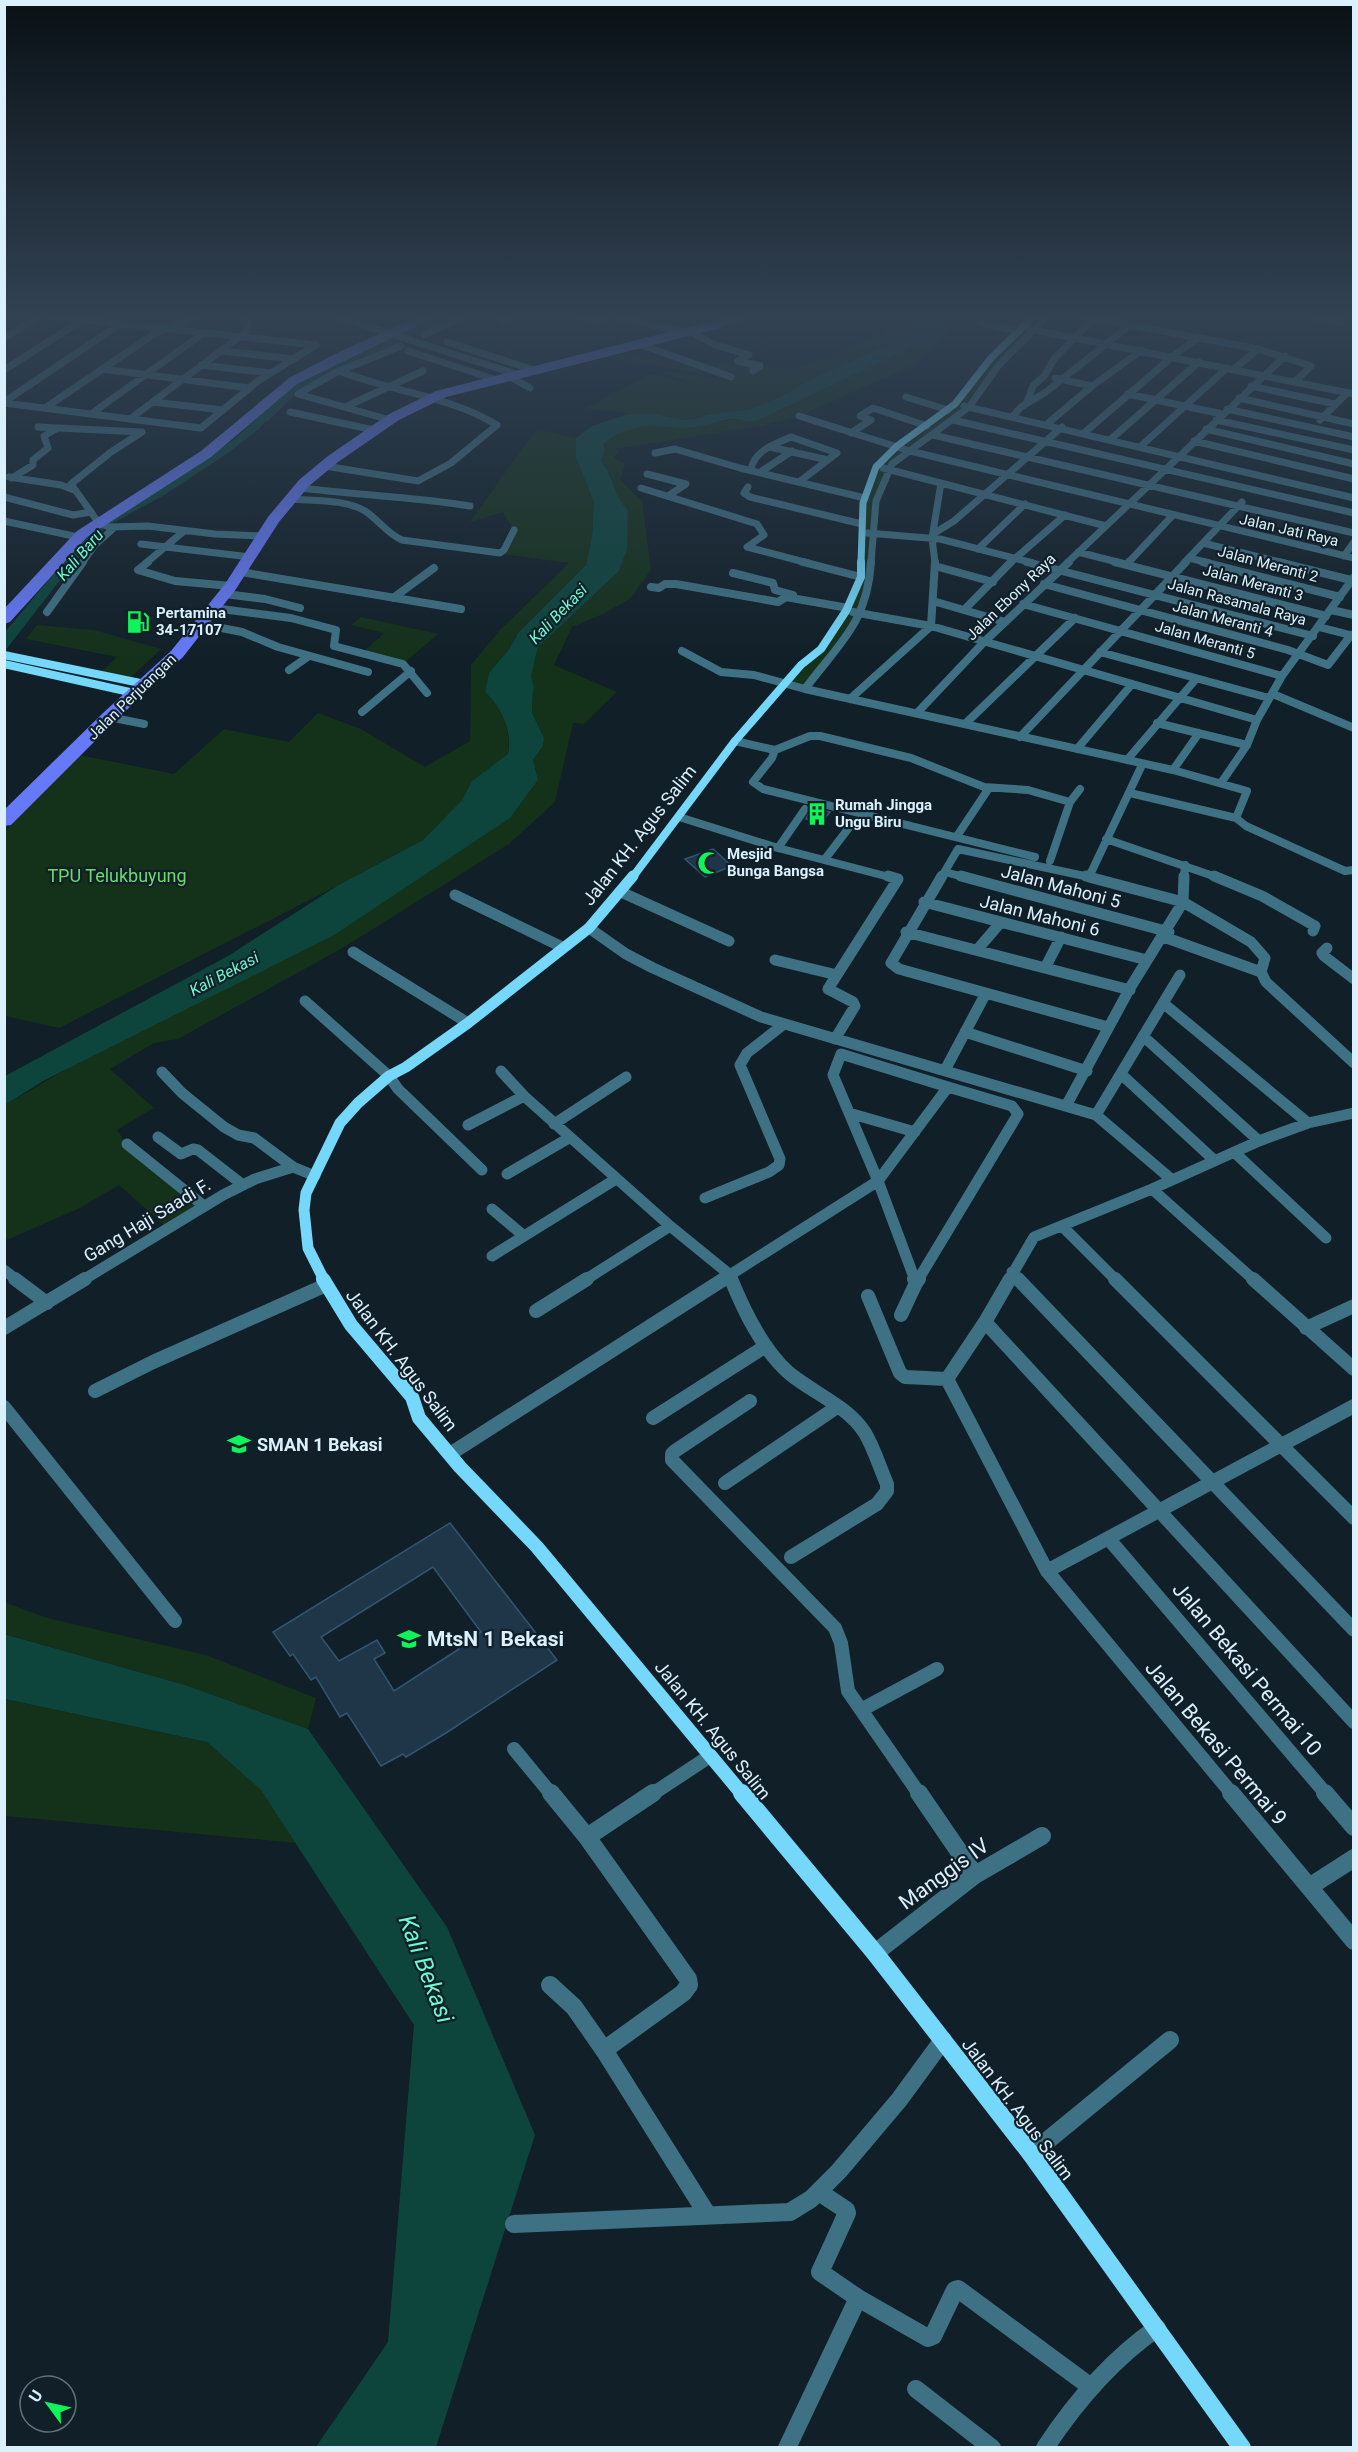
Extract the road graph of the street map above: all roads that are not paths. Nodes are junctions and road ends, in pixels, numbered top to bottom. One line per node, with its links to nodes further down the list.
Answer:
1 (54, 430): 49 (street)
2 (97, 430): 56 (street)
3 (234, 430): 72 (main road)
4 (374, 430): 40 (main road, Jalan Perjuangan)
5 (491, 430): 40 (street)
6 (843, 430): 21 (street)
7 (855, 430): 21 (street)
8 (930, 430): 30 (street, Jalan KH. Agus Salim)
9 (932, 430): 36 (street)
10 (1010, 430): 27 (street)
11 (1059, 430): 27 (street)
12 (1073, 430): 22 (street)
13 (1087, 430): 22 (street)
14 (1121, 430): 24 (street)
15 (1158, 430): 28 (street)
16 (1205, 430): 26 (street, Jalan Ebony Raya)
17 (1212, 430): 31 (street)
18 (1263, 430): 25 (street)
19 (1311, 430): 25 (street)
20 (1324, 430): 23 (street)
21 (851, 433): 30 (street)
22 (1084, 433): 24 (street)
23 (1353, 437)
24 (1111, 439): 28 (street)
25 (1302, 439): 31 (street); 32 (street)
26 (1194, 441): 35 (street, Jalan Ebony Raya); 38 (street)
27 (1044, 442): 36 (street); 43 (street)
28 (1141, 446): 35 (street)
29 (770, 447): 33 (street); 37 (street); 42 (street)
30 (906, 447): 41 (street, Jalan KH. Agus Salim); 44 (street); 46 (street)
31 (1293, 449): 38 (street); 39 (street)
32 (1353, 450)
33 (792, 451): 37 (street); 45 (street)
34 (655, 453): 42 (street)
35 (1179, 455): 43 (street, Jalan Ebony Raya); 48 (street)
36 (1028, 457): 46 (street); 53 (street)
37 (828, 460): 51 (street)
38 (1281, 461): 48 (street); 50 (street)
39 (1353, 464)
40 (325, 466): 58 (main road, Jalan Perjuangan)
41 (876, 467): 44 (street); 62 (street, Jalan KH. Agus Salim)
42 (751, 469): 45 (street)
43 (1165, 469): 53 (street, Jalan Ebony Raya); 57 (street)
44 (890, 470): 52 (street); 76 (street)
45 (762, 471): 51 (street)
46 (1010, 472): 59 (street); 64 (street)
47 (647, 474): 60 (street)
48 (1268, 476): 63 (street)
49 (8, 477): 56 (street)
50 (1353, 479)
51 (799, 482): 62 (street)
52 (941, 483): 59 (street); 80 (street)
53 (1148, 485): 64 (street, Jalan Ebony Raya); 67 (street)
54 (748, 487): 76 (street, Jalan Rasamala Raya)
55 (641, 488): 60 (street)
56 (74, 490): 72 (street)
57 (1254, 490): 67 (street); 68 (street)
58 (296, 494): 66 (street); 75 (street); 79 (main road, Jalan Perjuangan)
59 (985, 494): 65 (street); 80 (street)
60 (668, 496): 100 (street)
61 (4, 497): 72 (street)
62 (865, 498): 76 (street, Jalan KH. Agus Salim)
63 (1353, 498)
64 (1130, 502): 70 (street); 73 (street, Jalan Ebony Raya); 74 (street)
65 (1025, 504): 69 (street); 86 (street)
66 (470, 506)
67 (1239, 506): 74 (street); 78 (street)
68 (1353, 513)
69 (1065, 515): 73 (street); 90 (street)
70 (1172, 516): 74 (street); 92 (street)
71 (4, 520): 81 (street)
72 (102, 522): 77 (street); 81 (main road); 120 (street)
73 (1106, 525): 87 (street, Jalan Ebony Raya)
74 (1220, 525): 83 (street); 88 (street, Jalan Jati Raya)
75 (514, 530)
76 (866, 530): 80 (street, Jalan Rasamala Raya); 100 (street, Jalan KH. Agus Salim); 121 (street)
77 (184, 531): 79 (street); 85 (street)
78 (1353, 533)
79 (264, 536): 89 (main road, Jalan Perjuangan)
80 (933, 536): 86 (street, Jalan Rasamala Raya); 94 (street)
81 (78, 537): 125 (main road)
82 (1353, 542): 88 (street)
83 (1203, 543): 91 (street); 93 (street)
84 (141, 544): 85 (street)
85 (163, 547): 89 (street); 106 (street)
86 (978, 549): 90 (street, Jalan Rasamala Raya)
87 (1078, 552): 92 (street, Jalan Meranti 3); 96 (street, Jalan Ebony Raya)
88 (1349, 555)
89 (250, 557): 97 (main road, Jalan Perjuangan)
90 (1015, 558): 96 (street, Jalan Rasamala Raya); 103 (street)
91 (1189, 558): 99 (street); 102 (street, Jalan Meranti 2)
92 (1127, 564): 99 (street, Jalan Meranti 3)
93 (1291, 565): 101 (street); 102 (street)
94 (935, 566): 103 (street); 109 (street)
95 (434, 568): 108 (street)
96 (1059, 570): 104 (street, Jalan Ebony Raya); 107 (street, Jalan Rasamala Raya)
97 (241, 572): 106 (main road, Jalan Perjuangan); 108 (street)
98 (733, 573): 112 (street)
99 (1173, 575): 107 (street); 113 (street, Jalan Meranti 3)
100 (861, 577): 112 (street, Jalan KH. Agus Salim)
101 (1352, 578): 113 (street)
102 (1277, 581): 113 (street, Jalan Meranti 2)
103 (993, 582): 118 (street)
104 (1044, 584): 111 (street, Jalan Ebony Raya); 119 (street, Jalan Meranti 4)
105 (651, 587): 112 (street)
106 (228, 590): 114 (street); 115 (main road, Jalan Perjuangan)
107 (1155, 594): 119 (street); 131 (street, Jalan Rasamala Raya)
108 (393, 598): 116 (street)
109 (933, 601): 118 (street); 128 (street)
110 (309, 603): 114 (street)
111 (1023, 604): 124 (street, Jalan Meranti 5); 126 (street, Jalan Ebony Raya)
112 (848, 607): 121 (street); 147 (street, Jalan KH. Agus Salim)
113 (1333, 607): 117 (street); 122 (street); 129 (street)
114 (300, 608): 123 (street)
115 (213, 609): 123 (street); 127 (main road, Jalan Perjuangan)
116 (461, 609)
117 (1353, 609)
118 (964, 610): 126 (street)
119 (1139, 611): 130 (street); 136 (street, Jalan Meranti 4)
120 (46, 612)
121 (861, 613): 128 (street); 150 (street)
122 (1353, 615)
123 (286, 618): 143 (street)
124 (1075, 618): 130 (street, Jalan Meranti 5); 139 (street)
125 (4, 619)
126 (1005, 622): 133 (street, Jalan Ebony Raya)
127 (201, 624): 138 (street); 149 (main road, Jalan Perjuangan)
128 (931, 626): 133 (street); 154 (street)
129 (1319, 627): 131 (street); 132 (street)
130 (1120, 631): 135 (street); 145 (street, Jalan Meranti 5)
131 (1312, 636): 136 (street)
132 (1352, 636): 136 (street, Jalan Meranti 4)
133 (985, 641): 139 (street); 156 (street, Jalan Ebony Raya)
134 (682, 651): 147 (street)
135 (1100, 652): 141 (street); 146 (street)
136 (1300, 653): 145 (street)
137 (8, 656): 149 (street)
138 (309, 656): 142 (street); 144 (street)
139 (1038, 656): 141 (street); 161 (street)
140 (4, 664): 149 (street)
141 (1083, 669): 148 (street); 164 (street)
142 (289, 670)
143 (411, 671): 151 (street); 155 (street)
144 (368, 672)
145 (1282, 676): 152 (street)
146 (1196, 679): 152 (street); 153 (street)
147 (787, 683): 150 (street); 165 (street, Jalan KH. Agus Salim)
148 (1132, 684): 153 (street); 167 (street)
149 (140, 688): 157 (main road, Jalan Perjuangan)
150 (806, 689): 154 (street)
151 (427, 693)
152 (1271, 697): 158 (street); 162 (street)
153 (1179, 698): 158 (street); 159 (street)
154 (850, 699): 156 (street)
155 (362, 712)
156 (917, 713): 161 (street)
157 (109, 717): 160 (street); 180 (main road, Jalan Perjuangan)
158 (1257, 720): 166 (street)
159 (1157, 723): 163 (street); 169 (street)
160 (144, 724)
161 (965, 724): 164 (street)
162 (1353, 728)
163 (1199, 733): 166 (street); 171 (street)
164 (1020, 737): 167 (street)
165 (735, 741): 168 (street); 178 (street, Jalan KH. Agus Salim)
166 (1247, 744): 172 (street)
167 (1077, 749): 169 (street)
168 (775, 750): 173 (street); 182 (street)
169 (1127, 760): 170 (street)
170 (1142, 765): 171 (street); 175 (street)
171 (1173, 770): 172 (street)
172 (1221, 783): 179 (street)
173 (989, 788): 176 (street); 182 (street)
174 (1080, 789): 176 (street)
175 (1131, 794): 179 (street); 183 (street)
176 (1070, 802): 186 (street)
177 (805, 809): 184 (street)
178 (679, 817): 184 (street); 192 (street, Jalan KH. Agus Salim)
179 (1236, 818): 189 (street)
180 (4, 821)
181 (850, 825): 185 (street)
182 (957, 836): 186 (street)
183 (1106, 839): 187 (street); 191 (street)
184 (778, 848): 185 (street)
185 (825, 859): 211 (street)
186 (1050, 861): 188 (street)
187 (1185, 865): 195 (street); 198 (street)
188 (1078, 868)
189 (1353, 870)
190 (945, 872): 191 (street); 194 (street); 200 (street, Jalan Mahoni 5)
191 (1089, 877): 195 (street)
192 (621, 891): 197 (street, Jalan KH. Agus Salim); 202 (street)
193 (455, 895): 203 (street)
194 (924, 902): 196 (street, Jalan Mahoni 6); 199 (street)
195 (1183, 902): 200 (street); 210 (street)
196 (1000, 922): 201 (street, Jalan Mahoni 6); 205 (street)
197 (589, 928): 203 (street, Jalan KH. Agus Salim); 219 (street)
198 (1313, 931)
199 (906, 932): 205 (street); 215 (street)
200 (1166, 934): 208 (street); 210 (street, Jalan Mahoni 5)
201 (1060, 937): 208 (street, Jalan Mahoni 6); 209 (street)
202 (729, 941)
203 (562, 947): 218 (street, Jalan KH. Agus Salim)
204 (1327, 948): 213 (street)
205 (977, 950): 209 (street)
206 (353, 952): 218 (street)
207 (775, 960): 211 (street)
208 (1147, 960): 214 (street)
209 (1045, 968): 214 (street)
210 (1260, 972): 224 (street)
211 (837, 975): 223 (street)
212 (1179, 975): 217 (street)
213 (1353, 979)
214 (1130, 990): 220 (street)
215 (986, 993): 220 (street); 221 (street)
216 (305, 1001): 230 (street)
217 (1163, 1003): 222 (street); 238 (street)
218 (468, 1023): 230 (street, Jalan KH. Agus Salim)
219 (784, 1024): 223 (street); 257 (street)
220 (1108, 1027): 227 (street)
221 (966, 1032): 225 (street); 227 (street)
222 (1143, 1035): 229 (street); 244 (street)
223 (835, 1039): 225 (street)
224 (1353, 1063)
225 (945, 1070): 234 (street)
226 (501, 1071): 233 (street)
227 (1087, 1071): 234 (street)
228 (162, 1072): 248 (street)
229 (1120, 1074): 237 (street); 247 (street)
230 (389, 1076): 249 (street); 251 (street, Jalan KH. Agus Salim)
231 (626, 1077): 239 (street)
232 (948, 1087): 235 (street); 241 (street); 268 (street)
233 (524, 1096): 239 (street); 240 (street)
234 (1066, 1106): 237 (street)
235 (849, 1113): 241 (street); 254 (street)
236 (1353, 1113): 238 (street)
237 (1096, 1115): 253 (street)
238 (1308, 1123): 244 (street)
239 (555, 1124): 243 (street)
240 (468, 1125)
241 (915, 1132): 254 (street)
242 (158, 1137): 255 (street)
243 (569, 1138): 250 (street); 252 (street)
244 (1259, 1141): 246 (street)
245 (127, 1144): 258 (street)
246 (1234, 1152): 247 (street); 263 (street)
247 (1214, 1160): 253 (street)
248 (293, 1167): 251 (street); 255 (street, Gang Haji Saadi F.)
249 (482, 1170)
250 (507, 1174)
251 (315, 1176): 269 (street, Jalan KH. Agus Salim)
252 (616, 1179): 260 (street); 262 (street)
253 (1171, 1179): 256 (street)
254 (878, 1181): 267 (street); 268 (street)
255 (243, 1185): 258 (street, Gang Haji Saadi F.)
256 (1152, 1189): 261 (street); 277 (street)
257 (705, 1198)
258 (204, 1206): 271 (street, Gang Haji Saadi F.)
259 (492, 1209): 262 (street)
260 (670, 1226): 267 (street); 273 (street)
261 (1062, 1226): 266 (street); 287 (street)
262 (524, 1236): 264 (street)
263 (1326, 1238)
264 (492, 1256)
265 (4, 1270): 271 (street)
266 (1012, 1272): 275 (street); 289 (street)
267 (729, 1274): 278 (street); 288 (street)
268 (916, 1283): 274 (street)
269 (326, 1286): 281 (street); 288 (street, Jalan KH. Agus Salim)
270 (867, 1296): 280 (street)
271 (47, 1303): 276 (street, Gang Haji Saadi F.)
272 (1353, 1306): 277 (street)
273 (536, 1311)
274 (901, 1315)
275 (985, 1322): 280 (street); 291 (street)
276 (4, 1328)
277 (1306, 1328): 279 (street)
278 (766, 1346): 284 (street); 286 (street)
279 (1353, 1369)
280 (947, 1379): 295 (street, Jalan Bekasi Permai 9)
281 (96, 1391)
282 (750, 1401): 299 (street)
283 (4, 1407): 296 (street)
284 (837, 1407): 290 (street); 294 (street)
285 (1351, 1412): 287 (street)
286 (653, 1418)
287 (1282, 1445): 289 (street); 292 (street)
288 (450, 1454): 302 (street, Jalan KH. Agus Salim)
289 (1214, 1481): 291 (street); 297 (street)
290 (726, 1483)
291 (1159, 1511): 293 (street); 300 (street)
292 (1353, 1518)
293 (1108, 1538): 295 (street); 303 (street, Jalan Bekasi Permai 10)
294 (791, 1557)
295 (1047, 1571): 308 (street, Jalan Bekasi Permai 9)
296 (175, 1621)
297 (1353, 1630)
298 (937, 1669): 299 (street)
299 (861, 1710): 307 (street)
300 (1353, 1722)
301 (514, 1749): 305 (street)
302 (710, 1756): 305 (street); 310 (street, Jalan KH. Agus Salim)
303 (1353, 1827)
304 (1042, 1836): 307 (street, Manggis IV)
305 (587, 1837): 314 (street)
306 (1353, 1858): 308 (street)
307 (975, 1875): 310 (street, Manggis IV)
308 (1309, 1887): 309 (street, Jalan Bekasi Permai 9)
309 (1353, 1941)
310 (876, 1953): 312 (street, Jalan KH. Agus Salim)
311 (550, 1985): 314 (street)
312 (943, 2040): 315 (street, Jalan KH. Agus Salim); 316 (street)
313 (1170, 2040): 315 (street)
314 (604, 2050): 317 (street)
315 (1031, 2154): 320 (street, Jalan KH. Agus Salim)
316 (819, 2192): 317 (street); 319 (street)
317 (707, 2214): 318 (street)
318 (514, 2224)
319 (858, 2298): 321 (street); 323 (street)
320 (1157, 2328): 321 (street); 326 (street, Jalan KH. Agus Salim)
321 (1091, 2387): 325 (street)
322 (916, 2389): 324 (street)
323 (787, 2448)
324 (992, 2448)
325 (1045, 2448)
326 (1242, 2448)

